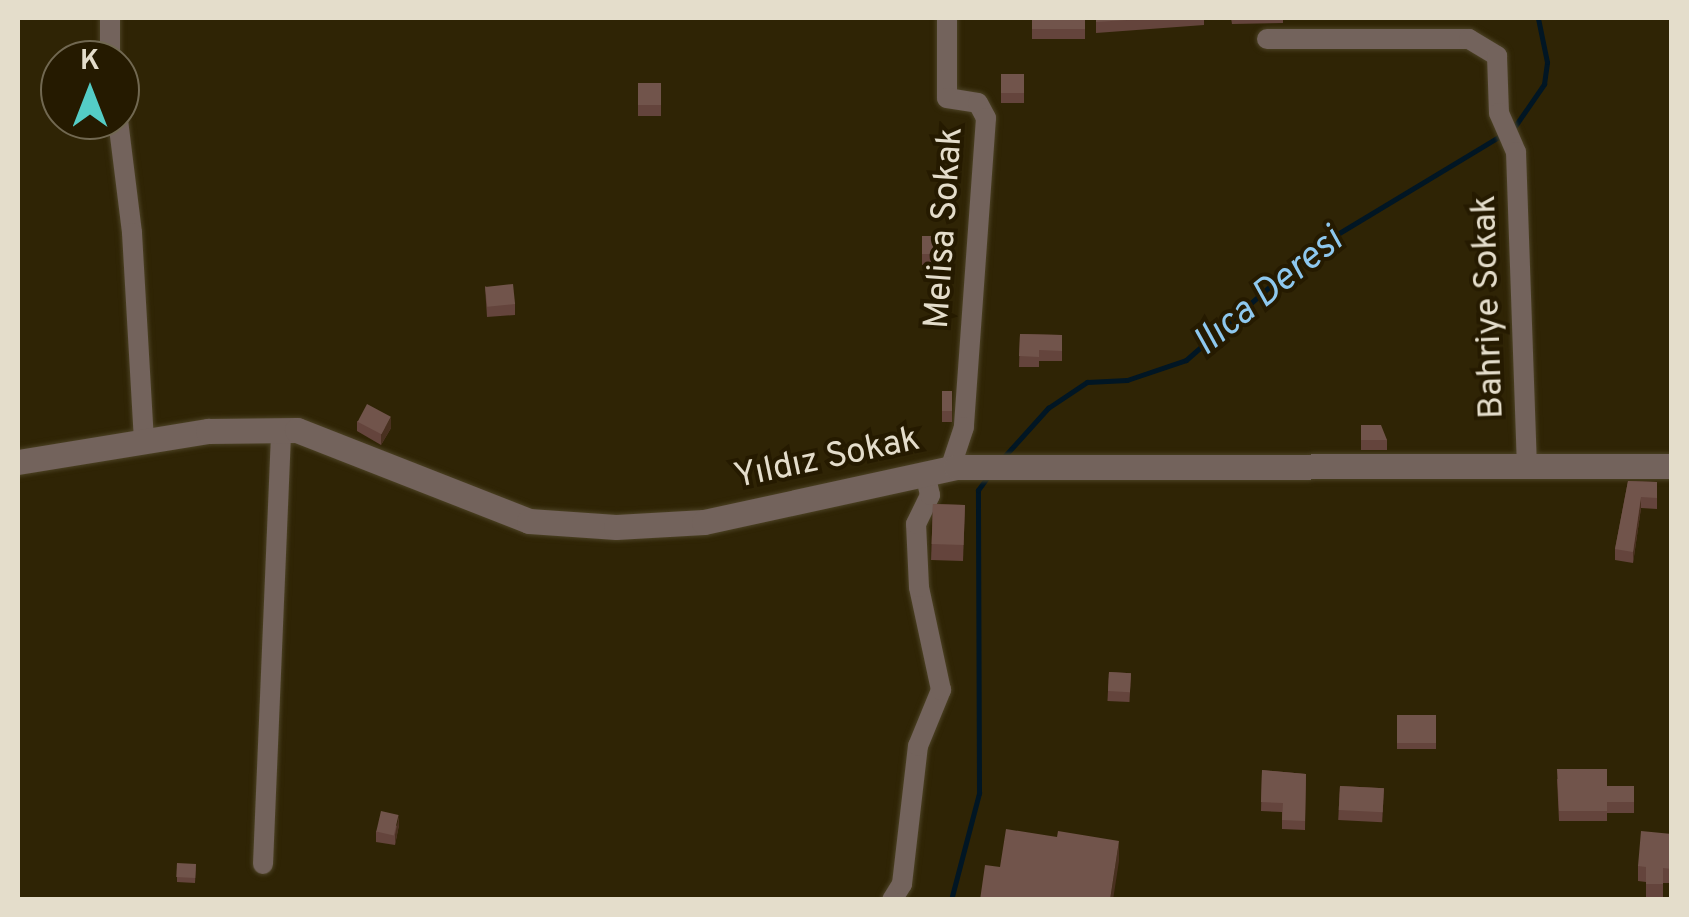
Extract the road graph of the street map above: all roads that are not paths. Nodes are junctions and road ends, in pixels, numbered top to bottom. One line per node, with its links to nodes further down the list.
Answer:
1 (946, 18): 9 (street, Melisa Sokak)
2 (1267, 39): 8 (street, Bahriye Sokak)
3 (120, 140): 5 (street)
4 (281, 430): 5 (street, Yıldız Sokak); 9 (street, Yıldız Sokak); 10 (street)
5 (144, 442): 6 (street, Yıldız Sokak)
6 (18, 462)
7 (1672, 466): 8 (street, Yıldız Sokak)
8 (1528, 468): 9 (street, Yıldız Sokak)
9 (944, 470): 11 (street)
10 (263, 864)
11 (892, 900)

